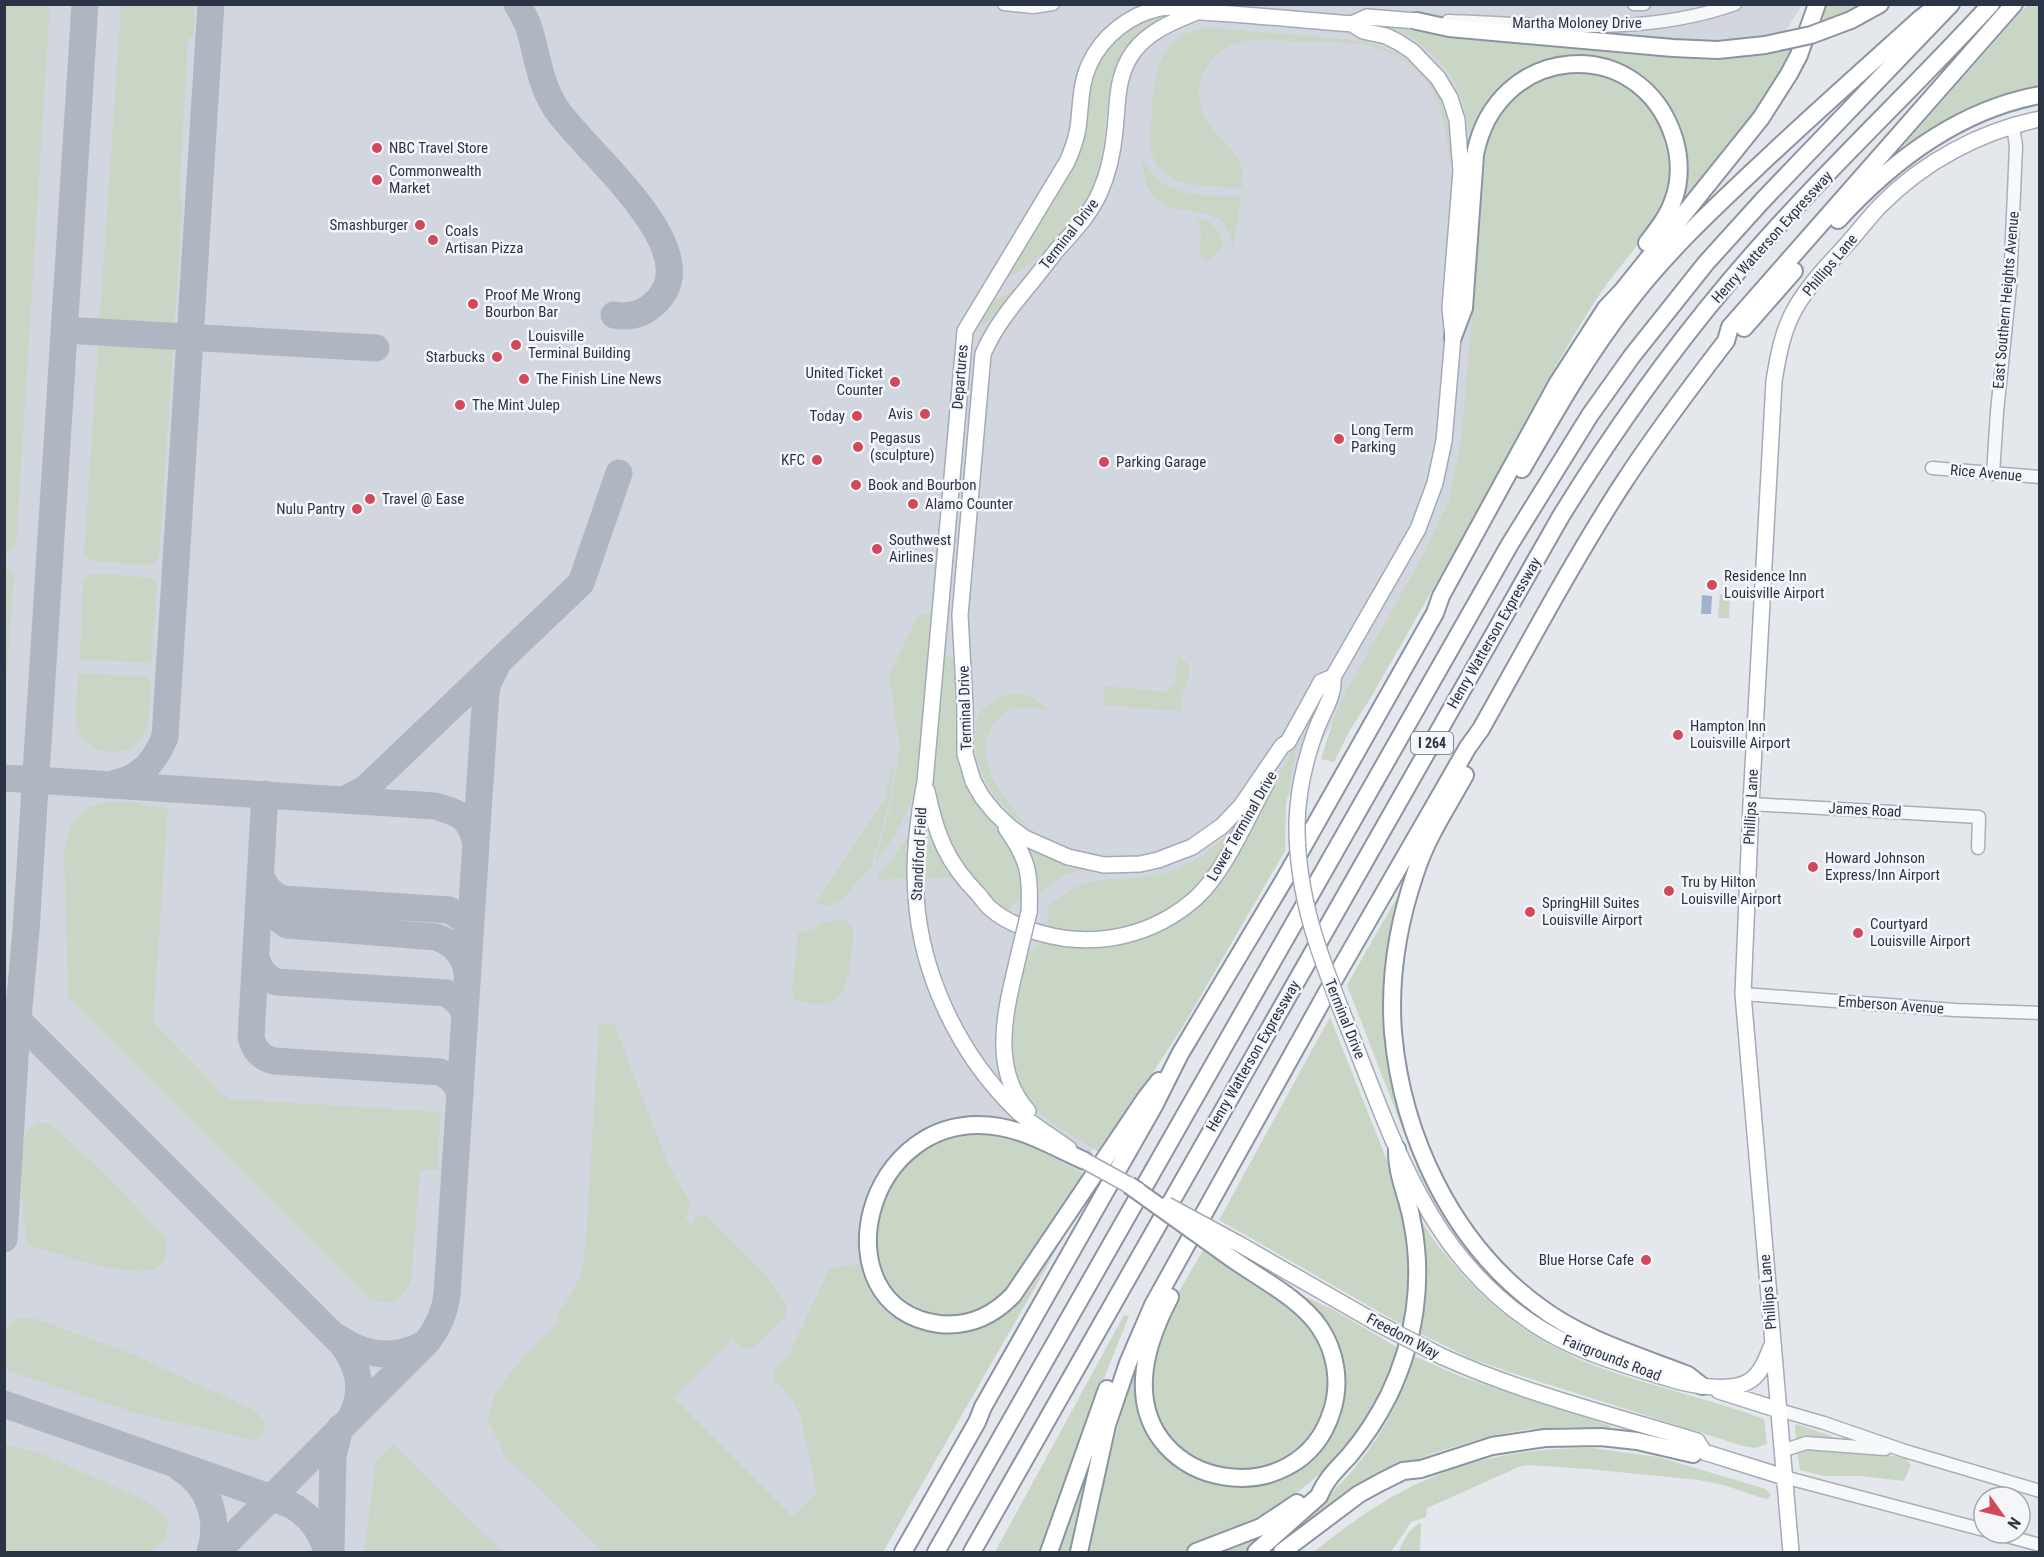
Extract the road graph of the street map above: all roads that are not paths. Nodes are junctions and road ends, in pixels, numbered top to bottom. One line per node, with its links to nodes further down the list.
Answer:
1 (1004, 4): 2 (street)
2 (1053, 4)
3 (1634, 4): 4 (street)
4 (1644, 4)
5 (1735, 4): 13 (street, Martha Moloney Drive)
6 (1817, 4): 18 (highway)
7 (1880, 4): 13 (highway, bridge)
8 (1939, 4): 24 (highway)
9 (1950, 4): 59 (highway, Henry Watterson Expressway / I 264)
10 (1991, 4): 44 (highway, Henry Watterson Expressway / I 264)
11 (2014, 4): 20 (highway)
12 (1199, 11): 14 (main road, Terminal Drive); 28 (main road, Departures); 30 (main road, Terminal Drive)
13 (1418, 21): 14 (main road)
14 (1352, 24): 19 (main road, Terminal Drive)
15 (2040, 95): 20 (highway)
16 (2040, 119): 17 (main road, Phillips Lane)
17 (2013, 126): 22 (street, East Southern Heights Avenue); 29 (main road, Phillips Lane)
18 (1606, 308): 19 (highway); 24 (highway)
19 (1453, 337): 25 (main road, Terminal Drive)
20 (1726, 341): 26 (highway)
21 (1932, 468): 22 (street, Rice Avenue)
22 (1993, 474): 23 (street, Rice Avenue)
23 (2040, 477)
24 (1435, 613): 34 (highway)
25 (1334, 677): 27 (main road, Terminal Drive); 36 (main road, Terminal Drive, bridge)
26 (1481, 729): 39 (highway); 43 (highway)
27 (1288, 742): 28 (main road, Lower Terminal Drive); 30 (main road, Terminal Drive)
28 (925, 782): 35 (main road, Standiford Field)
29 (1750, 804): 31 (street, James Road); 32 (main road, Phillips Lane)
30 (995, 813): 35 (main road, bridge)
31 (1978, 848)
32 (1743, 994): 33 (street, Emberson Avenue); 42 (main road, Phillips Lane)
33 (2040, 1013)
34 (1180, 1054): 37 (highway); 45 (highway)
35 (1049, 1133): 37 (main road)
36 (1397, 1149): 43 (main road, Fairgrounds Road); 52 (highway)
37 (1084, 1161): 38 (main road, bridge)
38 (1129, 1185): 40 (highway, bridge)
39 (1196, 1229): 40 (highway); 41 (highway)
40 (1235, 1251): 49 (main road, Freedom Way, bridge)
41 (1176, 1264): 62 (highway); 63 (highway)
42 (1772, 1345): 43 (main road); 46 (main road, Phillips Lane)
43 (1702, 1386): 46 (main road)
44 (1061, 1395): 60 (highway, Henry Watterson Expressway / I 264); 61 (highway)
45 (983, 1407): 57 (highway); 58 (highway)
46 (1779, 1410): 47 (main road, Phillips Lane); 48 (street)
47 (1782, 1451): 48 (street); 51 (main road, Phillips Lane)
48 (1905, 1451): 53 (street)
49 (1699, 1453): 50 (highway); 51 (main road, Freedom Way)
50 (1420, 1469): 67 (highway); 68 (highway)
51 (1784, 1477): 54 (street); 69 (main road, Phillips Lane)
52 (1323, 1486): 55 (highway); 66 (highway)
53 (2040, 1491)
54 (1972, 1527)
55 (1230, 1541): 64 (highway); 65 (highway)
56 (2040, 1545): 70 (street)
57 (894, 1552)
58 (903, 1552)
59 (936, 1552)
60 (972, 1552)
61 (984, 1552)
62 (1049, 1552)
63 (1079, 1552)
64 (1196, 1552)
65 (1213, 1552)
66 (1256, 1552)
67 (1282, 1552)
68 (1301, 1552)
69 (1791, 1552)
70 (2034, 1552)

